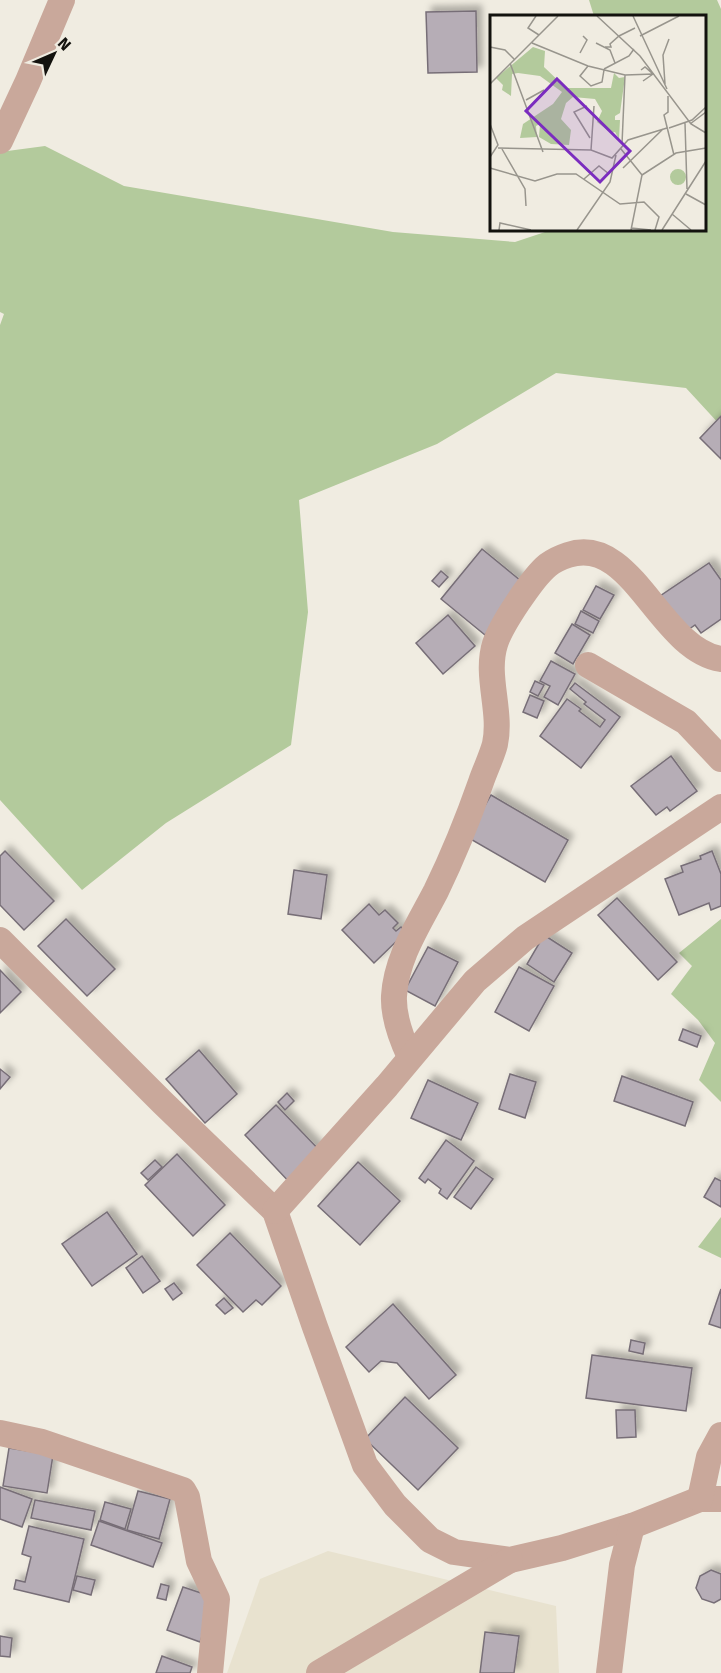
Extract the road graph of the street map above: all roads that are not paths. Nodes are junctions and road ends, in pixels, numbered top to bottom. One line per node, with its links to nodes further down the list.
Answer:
1 (62, 0): 2 (street)
2 (0, 141)
3 (721, 659): 8 (street)
4 (588, 665): 5 (street)
5 (721, 759)
6 (721, 807): 8 (street)
7 (0, 940): 9 (street)
8 (410, 1057): 9 (street)
9 (275, 1211): 14 (street)
10 (0, 1433): 15 (street)
11 (721, 1435): 12 (street)
12 (711, 1499): 13 (street)
13 (632, 1526): 14 (street); 17 (street)
14 (510, 1560): 16 (street)
15 (210, 1673)
16 (319, 1673)
17 (609, 1673)

